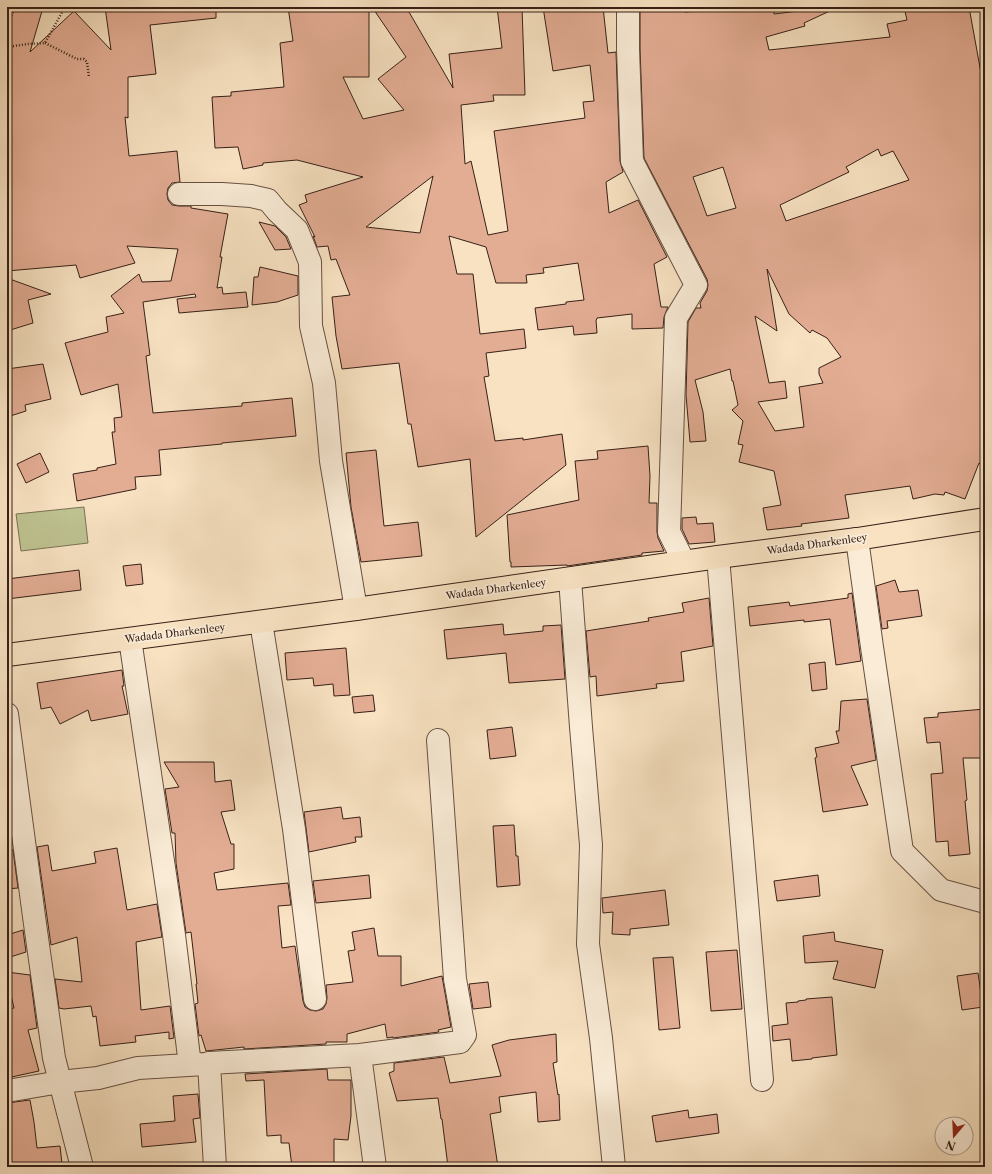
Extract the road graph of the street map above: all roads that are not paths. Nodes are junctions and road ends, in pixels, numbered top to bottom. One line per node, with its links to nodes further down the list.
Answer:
1 (628, 7): 6 (street)
2 (179, 194): 8 (street)
3 (985, 519): 4 (main road, Wadada Dharkenleey)
4 (857, 539): 5 (main road, Wadada Dharkenleey); 14 (street)
5 (718, 558): 6 (main road, Wadada Dharkenleey); 18 (street)
6 (684, 562): 7 (main road, Wadada Dharkenleey)
7 (570, 579): 8 (main road, Wadada Dharkenleey); 24 (street)
8 (356, 609): 9 (main road, Wadada Dharkenleey)
9 (261, 622): 10 (main road, Wadada Dharkenleey); 15 (street)
10 (130, 638): 11 (main road, Wadada Dharkenleey); 17 (street)
11 (7, 655)
12 (7, 714): 19 (street)
13 (438, 740): 16 (street)
14 (985, 902)
15 (315, 999)
16 (360, 1055): 17 (street); 23 (street)
17 (200, 1064): 19 (street); 22 (street)
18 (762, 1080)
19 (60, 1082): 20 (street); 21 (street)
20 (7, 1091)
21 (82, 1167)
22 (215, 1167)
23 (375, 1167)
24 (614, 1167)

